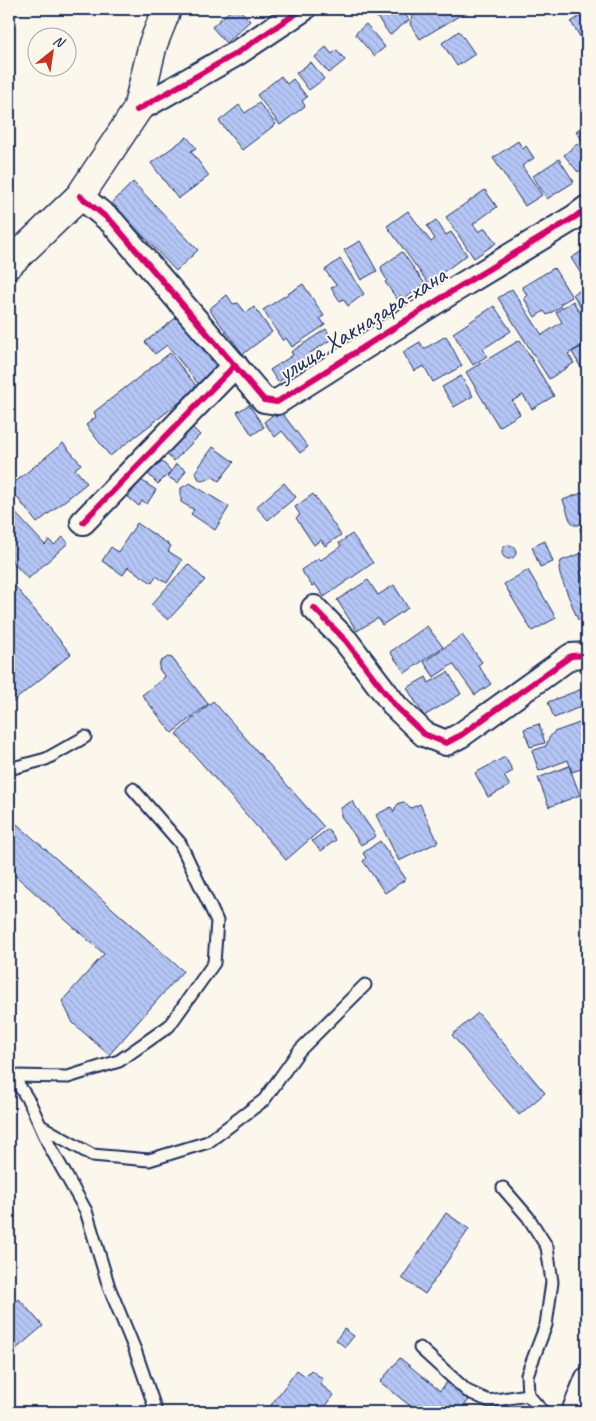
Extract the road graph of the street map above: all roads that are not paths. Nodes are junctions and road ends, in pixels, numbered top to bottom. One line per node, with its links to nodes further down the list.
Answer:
1 (167, 9): 3 (street)
2 (303, 9): 3 (street)
3 (136, 110): 4 (street)
4 (80, 196): 6 (street); 7 (street, улица Хакназара-хана)
5 (587, 208): 7 (street, улица Хакназара-хана)
6 (9, 264)
7 (235, 366): 8 (street)
8 (83, 522)
9 (314, 608): 10 (street)
10 (587, 655)
11 (85, 737): 12 (lane)
12 (9, 770)
13 (132, 789): 15 (lane)
14 (365, 985): 16 (lane)
15 (11, 1072): 16 (lane)
16 (41, 1126): 21 (lane)
17 (503, 1188): 20 (lane)
18 (420, 1348): 20 (lane)
19 (587, 1380): 23 (street)
20 (528, 1395): 22 (lane)
21 (155, 1408)
22 (543, 1412)
23 (574, 1412)

